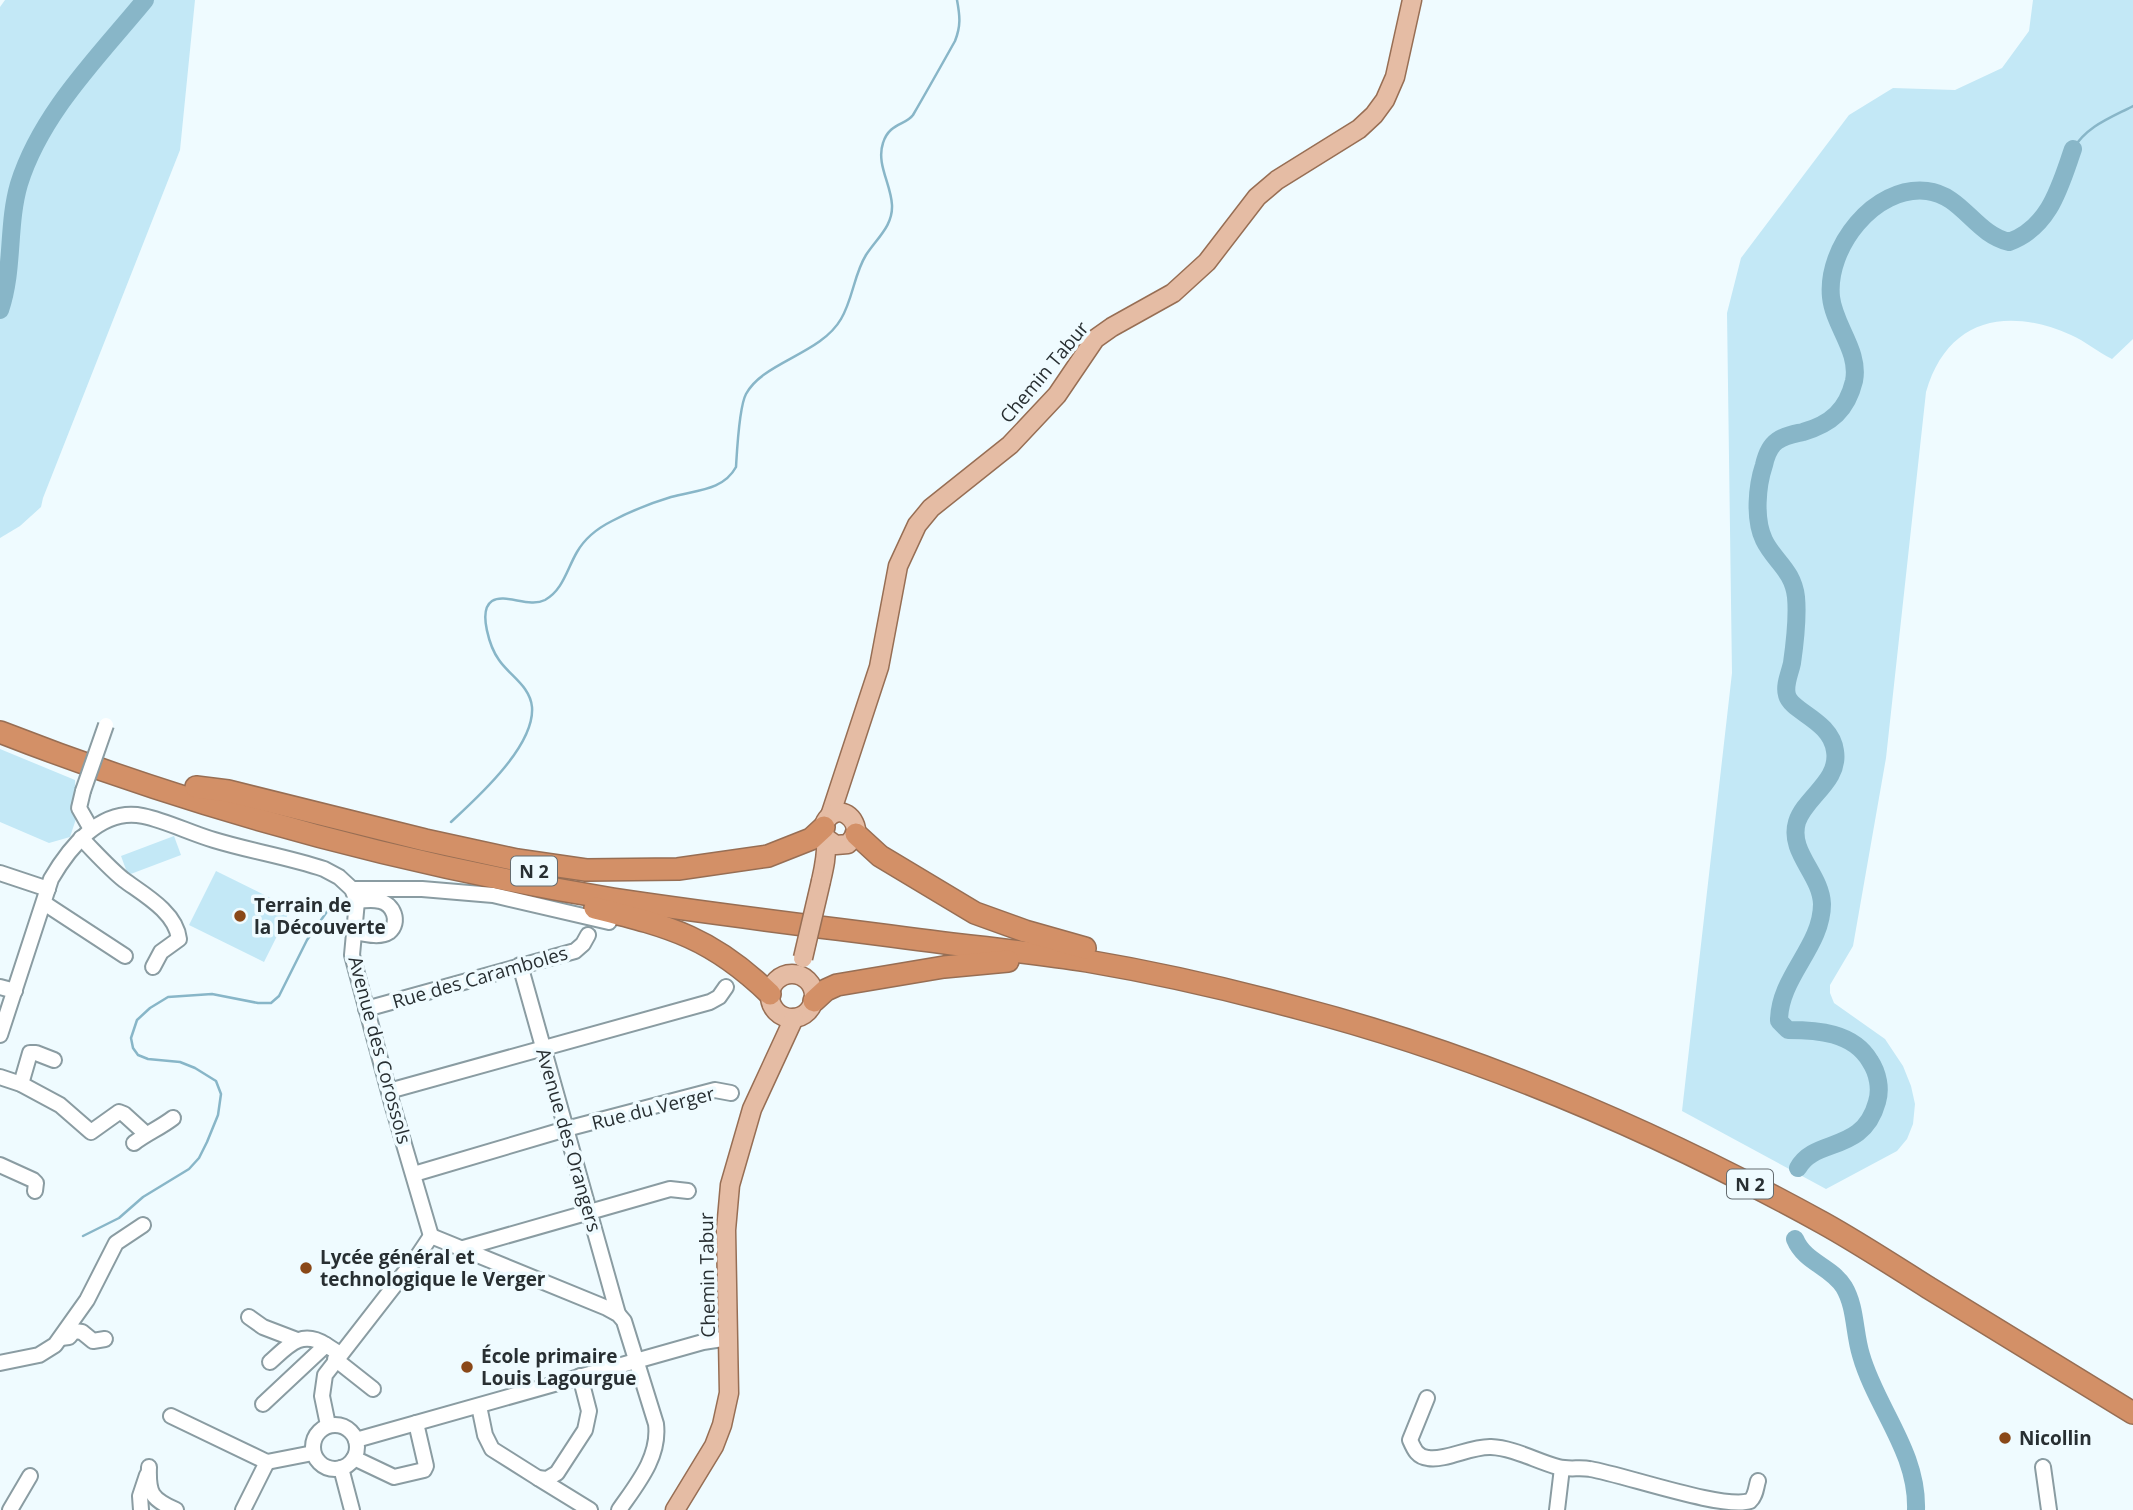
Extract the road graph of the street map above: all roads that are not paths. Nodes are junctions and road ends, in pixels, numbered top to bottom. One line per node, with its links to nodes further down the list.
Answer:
1 (1412, 0): 5 (main road, Chemin Tabur)
2 (0, 717): 6 (highway, N 2)
3 (106, 725): 9 (street, bridge)
4 (0, 732): 10 (highway, N 2)
5 (845, 770): 7 (main road, Chemin Tabur); 8 (main road, Chemin Tabur)
6 (196, 787): 7 (highway); 18 (highway, N 2)
7 (827, 827): 8 (main road); 8 (main road); 12 (main road, Chemin Tabur)
8 (851, 832): 12 (main road); 18 (highway)
9 (86, 834): 13 (street); 14 (street); 21 (street)
10 (452, 868): 17 (highway); 18 (highway, N 2)
11 (0, 873): 14 (street)
12 (823, 873): 22 (main road, Chemin Tabur, bridge)
13 (354, 895): 15 (street, Avenue des Corossols); 15 (street); 17 (street)
14 (46, 896): 19 (street); 25 (street)
15 (355, 932): 28 (street, Avenue des Corossols)
16 (588, 935): 20 (street, Rue des Caramboles)
17 (715, 949): 26 (highway)
18 (1083, 954): 27 (highway); 60 (highway, N 2); 64 (highway, N 2)
19 (125, 956)
20 (520, 965): 28 (street, Rue des Caramboles); 31 (street, Avenue des Orangers)
21 (153, 967)
22 (800, 969): 26 (main road); 27 (main road)
23 (0, 987): 25 (street)
24 (726, 987): 31 (street)
25 (15, 991): 30 (street)
26 (770, 994): 29 (main road)
27 (814, 1001): 29 (main road)
28 (366, 1009): 35 (street, Avenue des Corossols)
29 (789, 1017): 50 (main road, Chemin Tabur)
30 (0, 1035)
31 (544, 1049): 35 (street); 38 (street, Avenue des Orangers)
32 (54, 1060): 34 (street)
33 (0, 1077): 34 (street)
34 (21, 1084): 37 (street)
35 (389, 1091): 40 (street, Avenue des Corossols)
36 (731, 1093): 38 (street, Rue du Verger)
37 (173, 1118)
38 (566, 1129): 40 (street, Rue du Verger); 43 (street, Avenue des Orangers)
39 (0, 1165): 41 (street)
40 (414, 1174): 45 (street, Avenue des Corossols)
41 (35, 1191)
42 (688, 1191): 43 (street)
43 (589, 1211): 46 (street); 47 (street, Avenue des Orangers)
44 (143, 1225): 49 (street)
45 (431, 1236): 46 (street); 54 (street)
46 (460, 1249): 47 (street)
47 (618, 1314): 56 (street, Avenue des Orangers)
48 (249, 1317): 52 (street)
49 (60, 1338): 51 (street); 57 (street)
50 (729, 1338): 56 (street); 85 (main road, Chemin Tabur)
51 (105, 1339)
52 (297, 1340): 53 (street); 55 (street)
53 (326, 1345): 54 (street); 62 (street)
54 (338, 1357): 59 (street); 67 (street)
55 (270, 1362)
56 (637, 1362): 58 (street); 84 (street, Avenue des Orangers)
57 (0, 1363)
58 (580, 1376): 63 (street); 76 (street)
59 (373, 1389)
60 (2133, 1396)
61 (1427, 1398): 74 (street)
62 (263, 1404)
63 (479, 1406): 66 (street); 76 (street)
64 (2133, 1413)
65 (171, 1416): 71 (street)
66 (416, 1423): 68 (street); 70 (street)
67 (328, 1426): 68 (street); 69 (street)
68 (356, 1440): 70 (street)
69 (313, 1453): 71 (street); 73 (street)
70 (354, 1458): 73 (street)
71 (267, 1462): 81 (street)
72 (2043, 1467): 87 (street)
73 (341, 1468): 82 (street)
74 (1562, 1468): 77 (street); 86 (street)
75 (30, 1476): 78 (street)
76 (538, 1478): 83 (street)
77 (1758, 1481)
78 (10, 1510)
79 (141, 1510): 80 (street)
80 (176, 1510)
81 (243, 1510)
82 (352, 1510)
83 (590, 1510)
84 (620, 1510)
85 (675, 1510)
86 (1557, 1510)
87 (2049, 1510)

